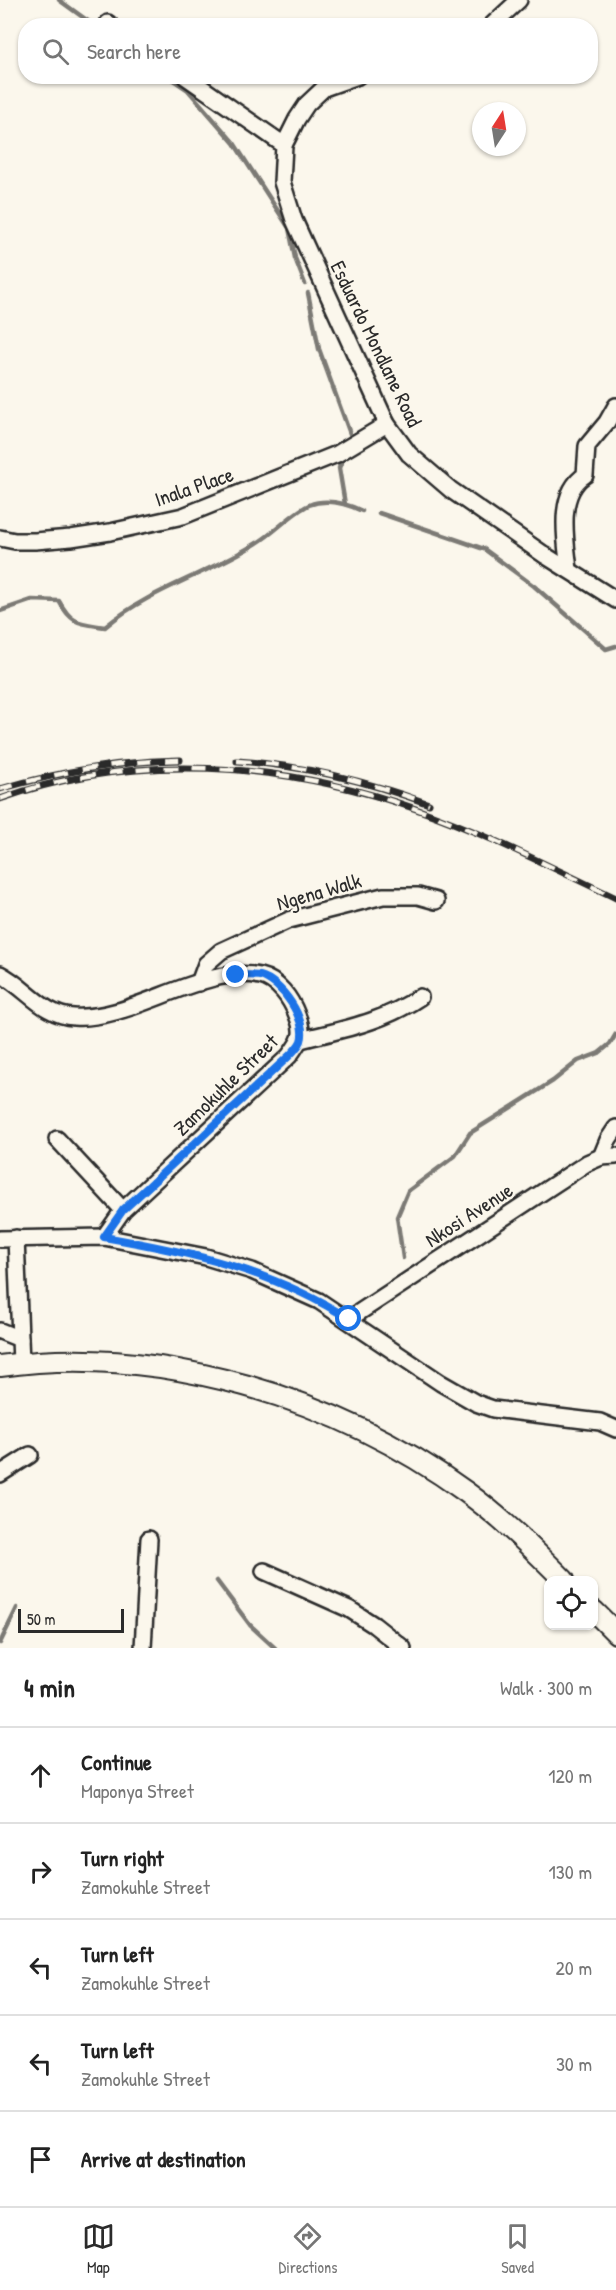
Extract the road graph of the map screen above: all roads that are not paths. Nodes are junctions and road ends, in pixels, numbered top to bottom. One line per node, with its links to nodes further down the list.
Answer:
1 (519, 0): 2 (street)
2 (500, 18)
3 (196, 84): 5 (street)
4 (335, 84): 5 (street, Esduardo Mondlane Road)
5 (284, 145): 7 (street, Esduardo Mondlane Road)
6 (616, 406): 9 (street)
7 (387, 424): 8 (street, Inala Place); 9 (street, Esduardo Mondlane Road)
8 (0, 538)
9 (569, 570): 10 (street, Esduardo Mondlane Road)
10 (616, 600)
11 (436, 902): 13 (street, Ngena Walk)
12 (0, 974): 13 (street, Zamokuhle Street)
13 (199, 983): 15 (street, Zamokuhle Street)
14 (420, 997): 15 (street)
15 (301, 1040): 19 (street, Zamokuhle Street)
16 (616, 1128): 18 (street)
17 (57, 1139): 19 (street)
18 (608, 1156): 22 (street, Nkosi Avenue)
19 (123, 1210): 20 (street, Zamokuhle Street)
20 (104, 1237): 21 (street); 22 (street)
21 (8, 1238): 24 (street)
22 (349, 1319): 27 (street)
23 (0, 1331): 24 (street)
24 (20, 1339): 25 (street)
25 (21, 1363): 26 (street); 32 (street)
26 (0, 1366)
27 (616, 1429)
28 (30, 1455): 29 (street)
29 (0, 1474)
30 (149, 1539): 35 (street)
31 (264, 1571): 36 (street)
32 (559, 1576)
33 (598, 1615): 34 (street)
34 (616, 1633)
35 (143, 1648)
36 (403, 1648)

